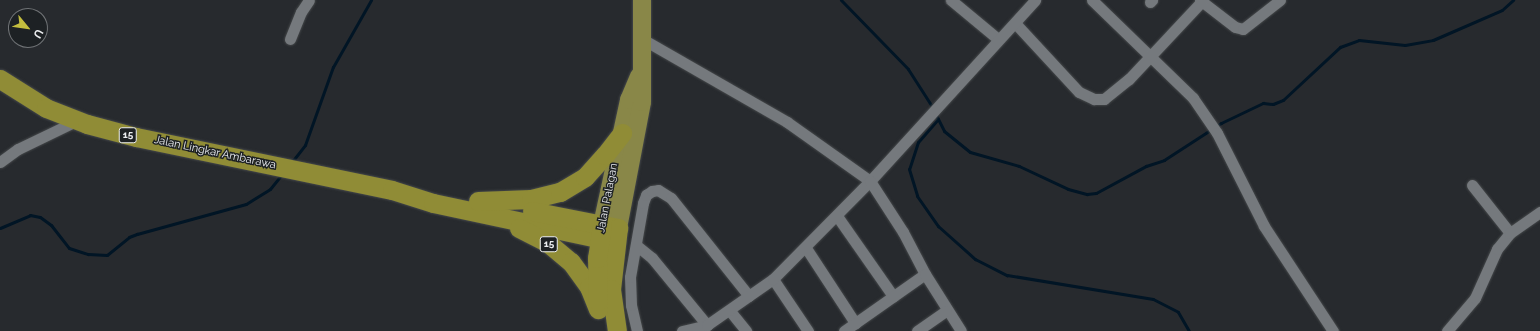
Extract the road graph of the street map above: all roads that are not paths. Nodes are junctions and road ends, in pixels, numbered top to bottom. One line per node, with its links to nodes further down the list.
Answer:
1 (309, 0): 9 (street)
2 (642, 0): 10 (main road, Jalan Palagan)
3 (951, 0): 11 (street)
4 (1035, 0): 8 (street)
5 (1092, 0): 12 (street)
6 (1202, 0): 7 (street); 12 (street)
7 (1280, 0)
8 (1015, 23): 11 (street); 12 (street)
9 (290, 39)
10 (644, 40): 13 (main road, Jalan Palagan); 18 (street)
11 (998, 40): 18 (street)
12 (1151, 56): 45 (street)
13 (642, 68): 16 (main road, Jalan Palagan); 23 (main road, Jalan Palagan)
14 (0, 79): 15 (highway, Jalan Lingkar Ambarawa / 15)
15 (78, 120): 17 (street); 20 (highway, Jalan Lingkar Ambarawa / 15)
16 (622, 132): 20 (highway); 23 (main road, Jalan Palagan)
17 (0, 162)
18 (870, 181): 22 (street); 27 (street)
19 (1472, 186): 24 (street)
20 (476, 206): 23 (highway, Jalan Lingkar Ambarawa / 15); 31 (highway, 15)
21 (1540, 212): 24 (street)
22 (837, 216): 26 (street); 30 (street)
23 (609, 233): 31 (highway, Jalan Palagan / 15); 37 (highway, Jalan Palagan)
24 (1510, 233): 46 (street)
25 (636, 246): 29 (street); 35 (street); 38 (street)
26 (806, 248): 28 (street); 34 (street)
27 (925, 274): 30 (street); 33 (street)
28 (773, 279): 29 (street); 41 (street)
29 (749, 296): 32 (street)
30 (893, 296): 34 (street)
31 (598, 309): 36 (highway, Jalan Palagan / 15)
32 (730, 311): 35 (street); 40 (street)
33 (946, 311): 43 (street); 44 (street)
34 (855, 323): 42 (street)
35 (707, 325): 39 (street)
36 (605, 331)
37 (617, 331)
38 (637, 331)
39 (682, 331)
40 (746, 331)
41 (808, 331)
42 (844, 331)
43 (917, 331)
44 (960, 331)
45 (1333, 331)
46 (1447, 331)

